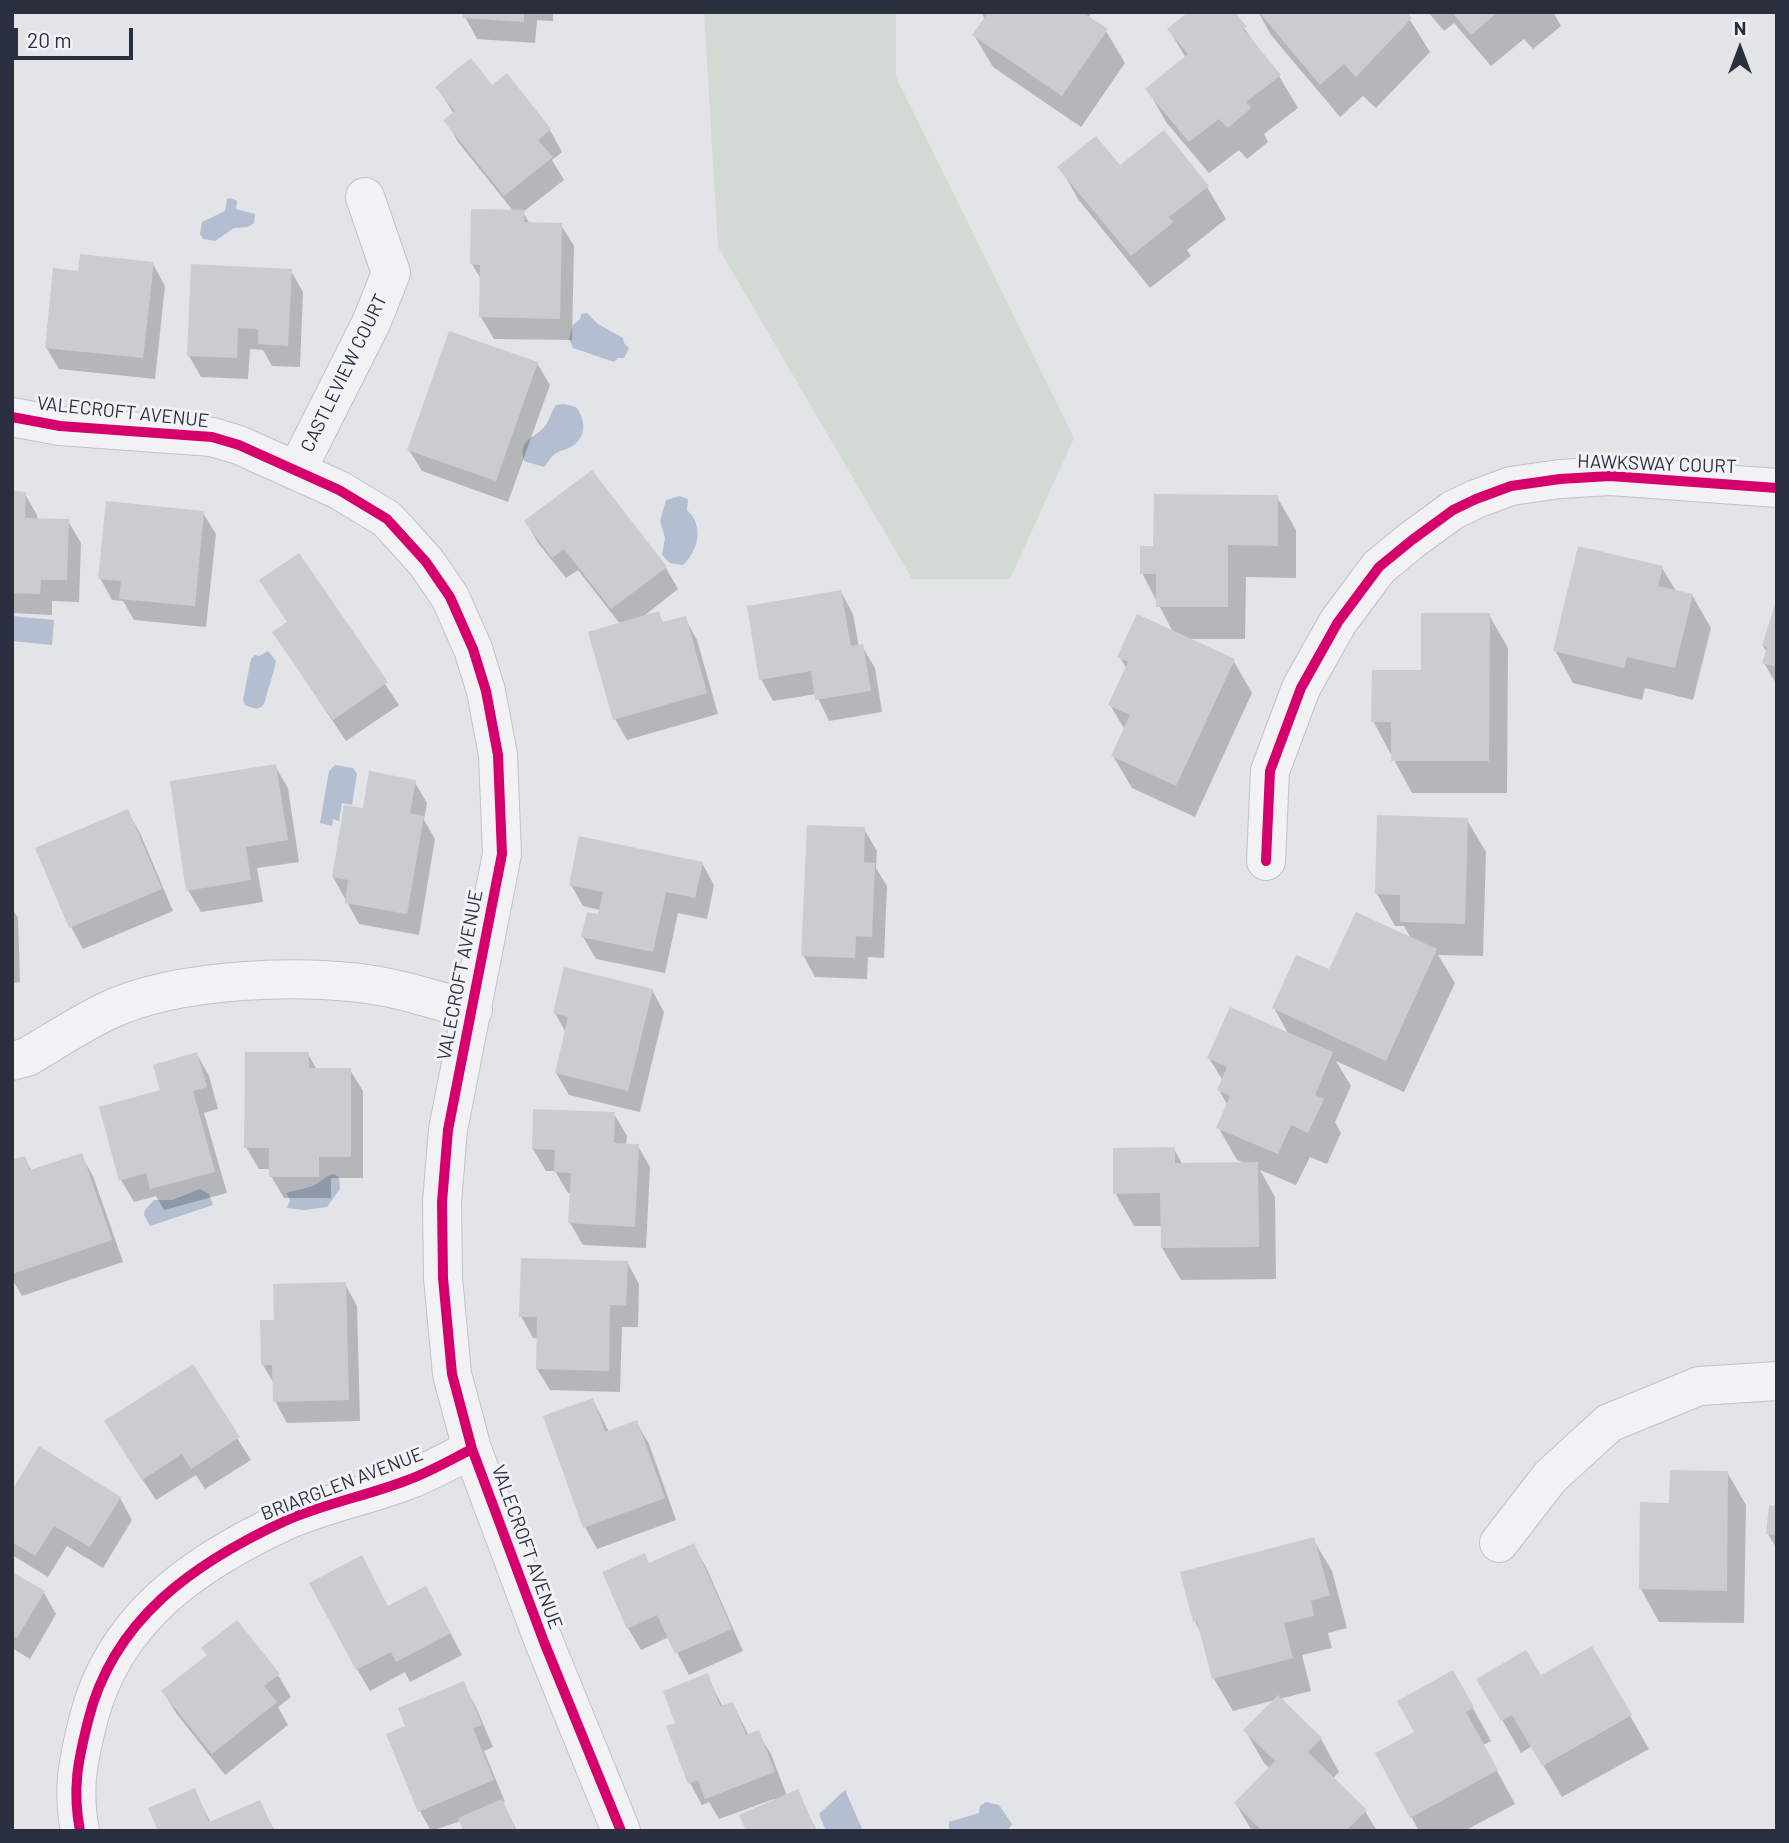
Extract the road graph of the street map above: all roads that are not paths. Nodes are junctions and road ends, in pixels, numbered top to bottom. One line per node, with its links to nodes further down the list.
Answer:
1 (365, 197): 3 (street, CASTLEVIEW COURT)
2 (12, 417): 3 (street, VALECROFT AVENUE)
3 (297, 470): 6 (street, VALECROFT AVENUE)
4 (1777, 488): 5 (street, HAWKSWAY COURT)
5 (1266, 861)
6 (473, 1010): 7 (street); 9 (street, VALECROFT AVENUE)
7 (12, 1060)
8 (1777, 1381): 10 (street)
9 (472, 1449): 11 (street, BRIARGLEN AVENUE); 12 (street, VALECROFT AVENUE)
10 (1499, 1543)
11 (80, 1831)
12 (621, 1831)

